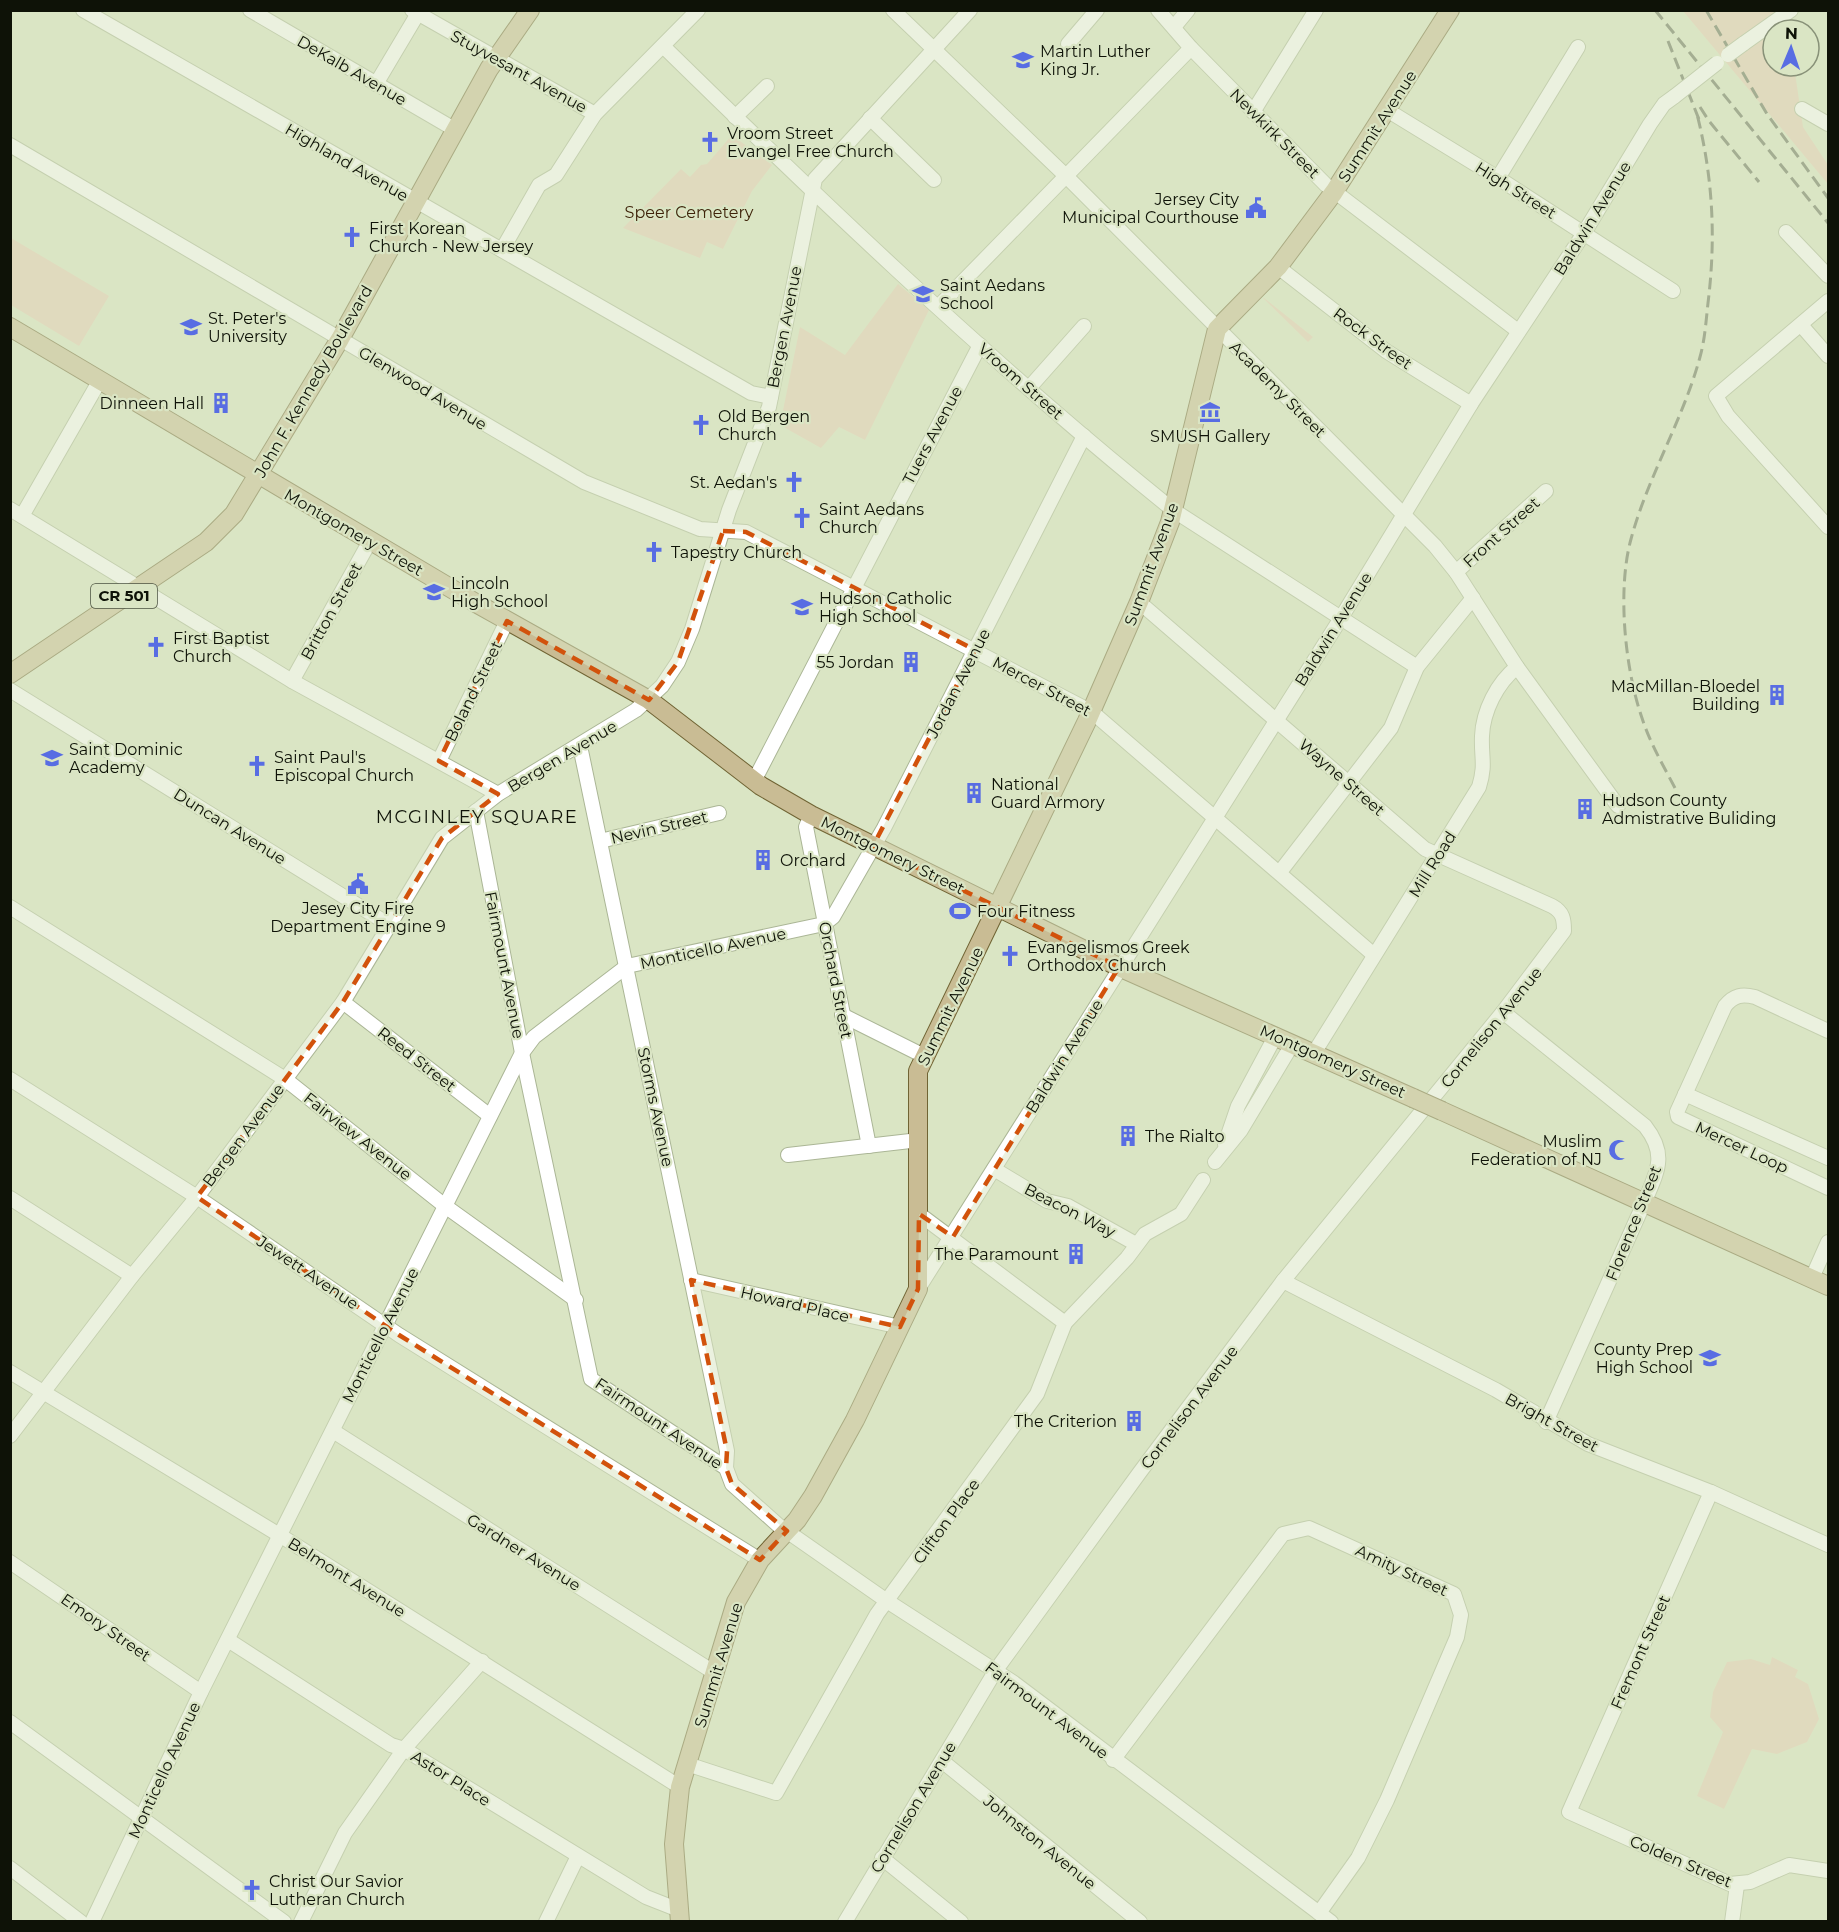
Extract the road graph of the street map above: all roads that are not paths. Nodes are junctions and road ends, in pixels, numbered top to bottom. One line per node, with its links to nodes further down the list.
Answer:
1 (83, 10): 37 (street, Highland Avenue)
2 (250, 10): 21 (street, DeKalb Avenue)
3 (530, 10): 20 (main road, John F. Kennedy Boulevard / CR 501)
4 (698, 10): 16 (street)
5 (893, 10): 19 (street, Academy Street)
6 (970, 10): 19 (street, Bergen Avenue)
7 (1097, 10): 15 (street)
8 (1158, 10): 14 (street, Newkirk Street)
9 (1188, 10): 14 (street)
10 (1316, 10): 25 (street)
11 (1450, 10): 24 (main road, Summit Avenue)
12 (1791, 10): 39 (street, Baldwin Avenue, bridge)
13 (417, 12): 20 (street, Stuyvesant Avenue); 21 (street)
14 (1174, 27): 18 (street, Newkirk Street)
15 (1068, 44)
16 (663, 46): 26 (street); 27 (street, Vroom Street)
17 (1578, 47): 33 (street)
18 (1191, 48): 25 (street, Newkirk Street); 32 (street)
19 (933, 51): 28 (street, Bergen Avenue); 32 (street, Academy Street)
20 (495, 58): 26 (street, Stuyvesant Avenue); 30 (main road, John F. Kennedy Boulevard / CR 501)
21 (376, 84): 30 (street, DeKalb Avenue)
22 (767, 86): 27 (street)
23 (1802, 109): 29 (street)
24 (1387, 110): 33 (street, High Street); 36 (main road, Summit Avenue)
25 (1253, 112): 36 (street, Newkirk Street)
26 (595, 114): 40 (street)
27 (735, 117): 35 (street, Vroom Street)
28 (870, 117): 34 (street); 35 (street, Bergen Avenue)
29 (1828, 124)
30 (454, 129): 37 (main road, John F. Kennedy Boulevard / CR 501)
31 (10, 144): 51 (street, Glenwood Avenue)
32 (1067, 177): 45 (street); 49 (street, Academy Street)
33 (1498, 178): 39 (street, High Street)
34 (934, 180)
35 (811, 190): 45 (street, Vroom Street); 56 (street, Bergen Avenue)
36 (1334, 192): 41 (main road, Summit Avenue); 50 (street, Newkirk Street)
37 (416, 201): 40 (street, Highland Avenue); 51 (main road, John F. Kennedy Boulevard / CR 501)
38 (1786, 232): 42 (street)
39 (1584, 233): 43 (street, High Street); 50 (street, Baldwin Avenue)
40 (502, 250): 56 (street, Highland Avenue)
41 (1278, 267): 49 (main road, Summit Avenue); 57 (street, Rock Street)
42 (1828, 276)
43 (1673, 291)
44 (1828, 302): 46 (street)
45 (938, 307): 52 (street, Vroom Street)
46 (1801, 325): 53 (street); 64 (street)
47 (1084, 326): 55 (street)
48 (10, 327): 54 (main road, Montgomery Street)
49 (1217, 329): 61 (main road, Summit Avenue); 63 (street, Academy Street)
50 (1518, 331): 57 (street, Baldwin Avenue)
51 (340, 339): 59 (main road, John F. Kennedy Boulevard / CR 501); 65 (street, Glenwood Avenue)
52 (980, 345): 55 (street, Vroom Street); 69 (street, Tuers Avenue)
53 (1828, 356)
54 (100, 380): 59 (main road, Montgomery Street); 62 (street)
55 (1029, 388): 58 (street, Vroom Street)
56 (771, 397): 65 (street, Bergen Avenue)
57 (1471, 405): 63 (street, Baldwin Avenue)
58 (1084, 436): 61 (street, Vroom Street); 74 (street, Jordan Avenue)
59 (258, 475): 66 (main road, Montgomery Street); 68 (main road, John F. Kennedy Boulevard / CR 501)
60 (1546, 491): 67 (street, Front Street)
61 (1173, 510): 71 (main road, Summit Avenue); 72 (street, Vroom Street)
62 (16, 512): 68 (street)
63 (1404, 514): 67 (street, Academy Street); 72 (street, Baldwin Avenue)
64 (1828, 527)
65 (723, 531): 69 (street, Mercer Street); 80 (street, Bergen Avenue)
66 (370, 541): 73 (main road, Montgomery Street); 78 (street, Britton Street)
67 (1456, 572): 70 (street, Academy Street)
68 (138, 587): 77 (main road, John F. Kennedy Boulevard / CR 501); 78 (street)
69 (854, 587): 74 (street, Mercer Street); 85 (street, Tuers Avenue)
70 (1473, 598): 75 (street); 76 (street, Academy Street)
71 (1139, 602): 81 (main road, Summit Avenue); 82 (street, Wayne Street)
72 (1341, 618): 75 (street, Vroom Street); 82 (street, Baldwin Avenue)
73 (507, 621): 80 (main road, Montgomery Street); 84 (street, Boland Street)
74 (975, 650): 81 (street, Mercer Street); 94 (street, Jordan Avenue)
75 (1417, 667): 86 (street)
76 (1517, 667): 88 (street, Academy Street); 95 (street, Mill Road)
77 (10, 674)
78 (292, 681): 84 (street)
79 (10, 690): 100 (street, Duncan Avenue)
80 (649, 700): 83 (street, Bergen Avenue); 85 (main road, Montgomery Street)
81 (1092, 712): 92 (street, Mercer Street); 97 (main road, Summit Avenue)
82 (1275, 719): 86 (street, Wayne Street); 92 (street, Baldwin Avenue)
83 (580, 746): 87 (street, Bergen Avenue); 93 (street, Storms Avenue)
84 (439, 761): 87 (street)
85 (754, 781): 91 (main road, Montgomery Street)
86 (1347, 782): 95 (street, Wayne Street); 96 (street)
87 (498, 794): 89 (street, Bergen Avenue)
88 (1618, 806)
89 (476, 811): 100 (street, Bergen Avenue); 110 (street, Fairmount Avenue)
90 (719, 813): 93 (street, Nevin Street)
91 (811, 815): 94 (main road, Montgomery Street); 101 (street, Orchard Street)
92 (1215, 816): 96 (street, Mercer Street); 104 (street, Baldwin Avenue)
93 (600, 841): 103 (street, Storms Avenue)
94 (873, 846): 97 (main road, Montgomery Street); 101 (street, Jordan Avenue)
95 (1438, 856): 99 (street, Wayne Street); 102 (street, Mill Road)
96 (1280, 872): 102 (street, Mercer Street)
97 (999, 906): 104 (main road, Montgomery Street); 112 (main road, Summit Avenue)
98 (10, 907): 114 (street, Fairview Avenue)
99 (1564, 919): 106 (street, Cornelison Avenue)
100 (388, 924): 105 (street, Bergen Avenue)
101 (824, 924): 103 (street, Monticello Avenue); 107 (street, Orchard Street)
102 (1374, 955): 111 (street, Mill Road)
103 (627, 966): 110 (street, Monticello Avenue); 135 (street, Storms Avenue)
104 (1119, 967): 109 (main road, Montgomery Street); 122 (street, Baldwin Avenue)
105 (343, 1002): 114 (street, Bergen Avenue); 116 (street, Reed Street)
106 (1503, 1012): 127 (street, Florence Street); 136 (street, Cornelison Avenue)
107 (842, 1015): 112 (street); 118 (street, Orchard Street)
108 (1828, 1031): 115 (street, Mercer Loop)
109 (1285, 1039): 111 (main road, Montgomery Street); 120 (street)
110 (522, 1053): 116 (street, Monticello Avenue); 139 (street, Fairmount Avenue)
111 (1314, 1053): 127 (main road, Montgomery Street, bridge)
112 (924, 1056): 117 (main road, Summit Avenue)
113 (10, 1078): 125 (street, Jewett Avenue)
114 (285, 1079): 125 (street, Bergen Avenue); 128 (street, Fairview Avenue)
115 (1685, 1094): 121 (street, Mercer Loop); 124 (street, Mercer Loop)
116 (490, 1116): 128 (street, Monticello Avenue)
117 (919, 1140): 118 (street); 129 (main road, Summit Avenue)
118 (869, 1146): 119 (street)
119 (788, 1155)
120 (1219, 1156)
121 (1828, 1158)
122 (999, 1172): 130 (street, Baldwin Avenue); 132 (street, Beacon Way)
123 (1203, 1180): 132 (street, Beacon Way)
124 (1828, 1188)
125 (197, 1197): 133 (street, Bergen Avenue); 141 (street, Jewett Avenue)
126 (10, 1198): 133 (street)
127 (1644, 1203): 134 (main road, Montgomery Street); 145 (street, Florence Street)
128 (446, 1206): 139 (street, Fairview Avenue); 141 (street, Monticello Avenue)
129 (919, 1214): 130 (street); 138 (main road, Summit Avenue)
130 (953, 1237): 138 (street, Baldwin Avenue); 140 (street)
131 (1828, 1242): 134 (street)
132 (1136, 1244): 140 (street, Beacon Way)
133 (132, 1276): 144 (street, Bergen Avenue)
134 (1812, 1278): 137 (main road, Montgomery Street)
135 (691, 1280): 142 (street, Howard Place); 148 (street, Storms Avenue)
136 (1284, 1281): 145 (street, Bright Street); 158 (street, Cornelison Avenue)
137 (1828, 1286)
138 (918, 1289): 142 (main road, Summit Avenue)
139 (576, 1300): 148 (street, Fairmount Avenue)
140 (1065, 1323): 155 (street, Clifton Place)
141 (384, 1324): 146 (street, Monticello Avenue); 153 (street, Jewett Avenue)
142 (900, 1327): 150 (main road, Summit Avenue)
143 (10, 1372): 144 (street, Belmont Avenue)
144 (45, 1394): 147 (street, Bergen Avenue); 151 (street, Belmont Avenue)
145 (1546, 1422): 149 (street, Bright Street)
146 (333, 1431): 151 (street, Monticello Avenue); 159 (street, Gardner Avenue)
147 (10, 1436)
148 (726, 1468): 150 (street, Fairmount Avenue)
149 (1711, 1492): 152 (street, Bright Street); 167 (street, Fremont Street)
150 (788, 1531): 153 (main road, Summit Avenue); 155 (street, Fairmount Avenue)
151 (280, 1536): 156 (street, Monticello Avenue); 157 (street, Belmont Avenue)
152 (1828, 1545)
153 (760, 1560): 159 (main road, Summit Avenue)
154 (10, 1562): 160 (street, Emory Street)
155 (887, 1601): 158 (street, Fairmount Avenue); 165 (street, Clifton Place)
156 (228, 1640): 160 (street, Monticello Avenue); 162 (street, Astor Place)
157 (482, 1662): 162 (street); 166 (street, Belmont Avenue)
158 (996, 1670): 163 (street, Fairmount Avenue); 164 (street, Cornelison Avenue)
159 (715, 1673): 165 (main road, Summit Avenue)
160 (201, 1692): 168 (street, Monticello Avenue)
161 (10, 1722): 168 (street)
162 (404, 1749): 169 (street, Astor Place); 179 (street)
163 (1113, 1760): 175 (street, Fairmount Avenue); 175 (street, Amity Street)
164 (942, 1761): 170 (street, Cornelison Avenue); 183 (street, Johnston Avenue)
165 (687, 1764): 166 (main road, Summit Avenue)
166 (680, 1787): 174 (main road, Summit Avenue)
167 (1569, 1812): 173 (street, Colden Street)
168 (141, 1818): 177 (street, Monticello Avenue); 178 (street)
169 (578, 1856): 174 (street, Astor Place); 180 (street)
170 (882, 1858): 181 (street, Cornelison Avenue); 182 (street)
171 (10, 1868): 176 (street)
172 (1828, 1871): 173 (street, Colden Street)
173 (1737, 1885): 184 (street)
174 (679, 1916)
175 (1325, 1917)
176 (81, 1922)
177 (92, 1922)
178 (284, 1922)
179 (301, 1922)
180 (546, 1922)
181 (845, 1922)
182 (961, 1922)
183 (1140, 1922)
184 (1732, 1922)

